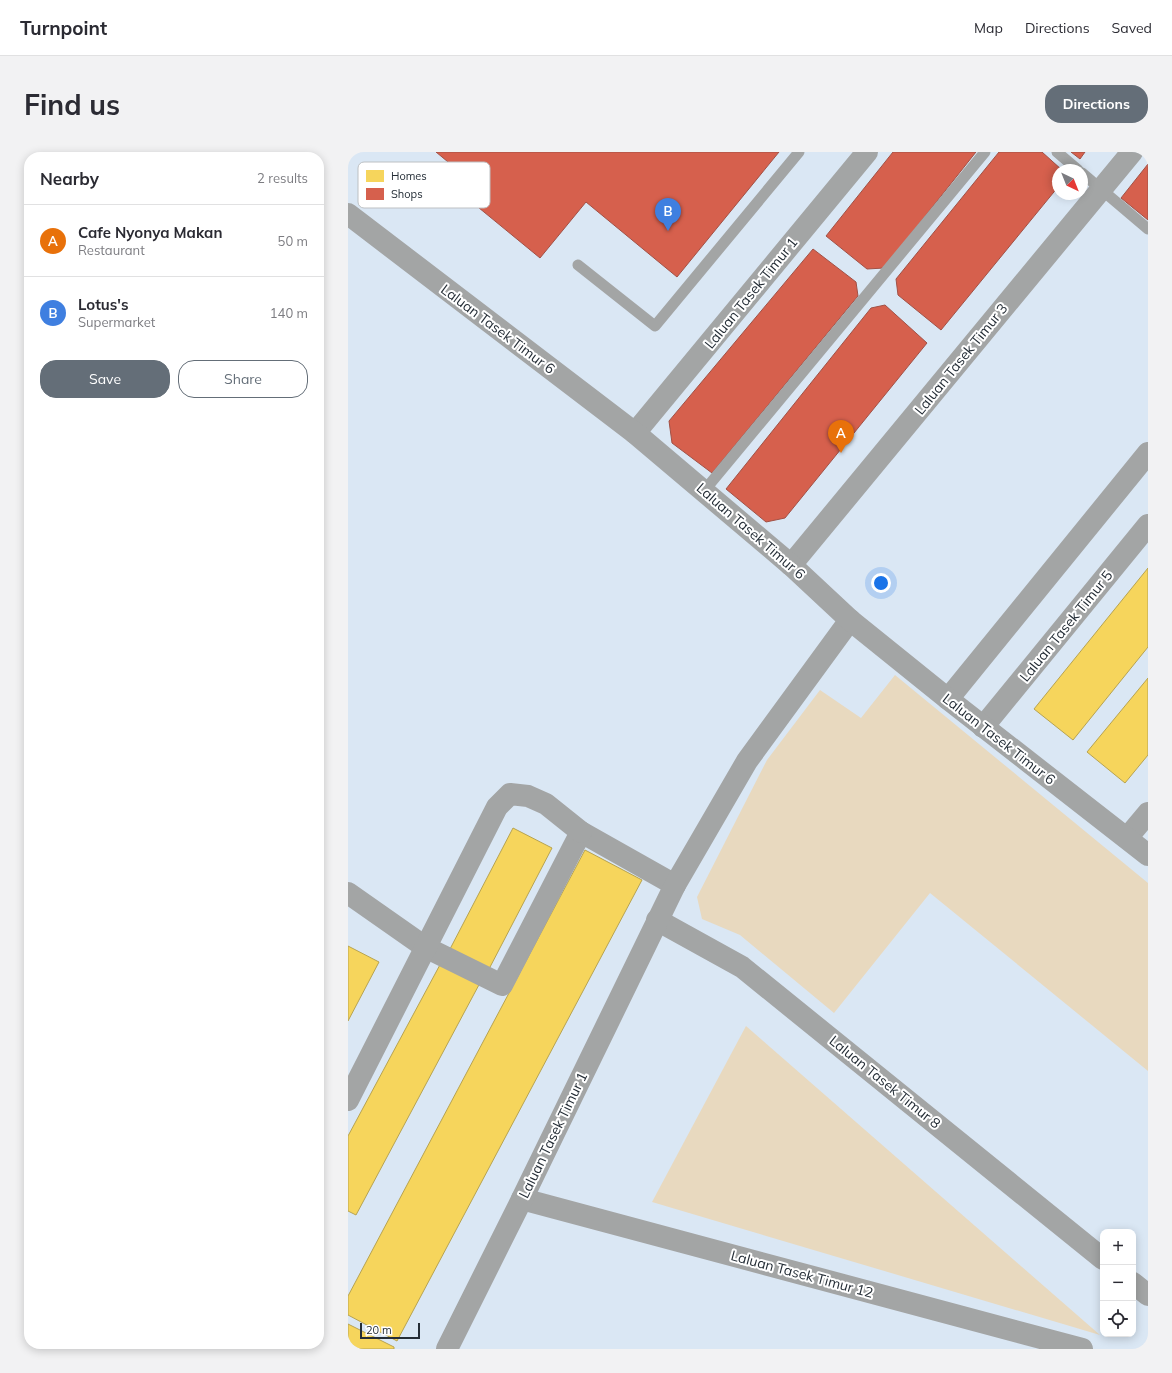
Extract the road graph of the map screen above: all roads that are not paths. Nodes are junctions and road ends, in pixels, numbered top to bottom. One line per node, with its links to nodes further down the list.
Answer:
1 (799, 152): 11 (lane)
2 (867, 152): 12 (street, Laluan Tasek Timur 1)
3 (985, 152): 14 (lane)
4 (1057, 152): 6 (lane)
5 (1132, 152): 8 (street, Laluan Tasek Timur 3)
6 (1071, 164)
7 (1088, 178): 8 (lane)
8 (1101, 189): 10 (lane); 16 (street, Laluan Tasek Timur 3)
9 (348, 214): 12 (street, Laluan Tasek Timur 6)
10 (1148, 229)
11 (578, 265)
12 (635, 433): 14 (street, Laluan Tasek Timur 6)
13 (1148, 453): 18 (street)
14 (704, 491): 16 (street, Laluan Tasek Timur 6)
15 (1148, 525): 19 (street, Laluan Tasek Timur 5)
16 (791, 565): 17 (street, Laluan Tasek Timur 6)
17 (850, 620): 18 (street, Laluan Tasek Timur 6); 24 (street, Laluan Tasek Timur 1)
18 (948, 699): 19 (street, Laluan Tasek Timur 6)
19 (983, 727): 22 (street, Laluan Tasek Timur 6)
20 (1148, 813): 22 (street)
21 (580, 832): 24 (street); 27 (street); 27 (street)
22 (1127, 838): 23 (street, Laluan Tasek Timur 6)
23 (1148, 855)
24 (675, 885): 26 (street, Laluan Tasek Timur 1)
25 (348, 893): 27 (street)
26 (657, 920): 29 (street, Laluan Tasek Timur 1); 30 (street, Laluan Tasek Timur 8)
27 (425, 947): 28 (street)
28 (348, 1100)
29 (522, 1200): 33 (street, Laluan Tasek Timur 1); 34 (street, Laluan Tasek Timur 12)
30 (1100, 1257)
31 (1136, 1285): 32 (street)
32 (1148, 1295)
33 (447, 1349)
34 (1082, 1349)

